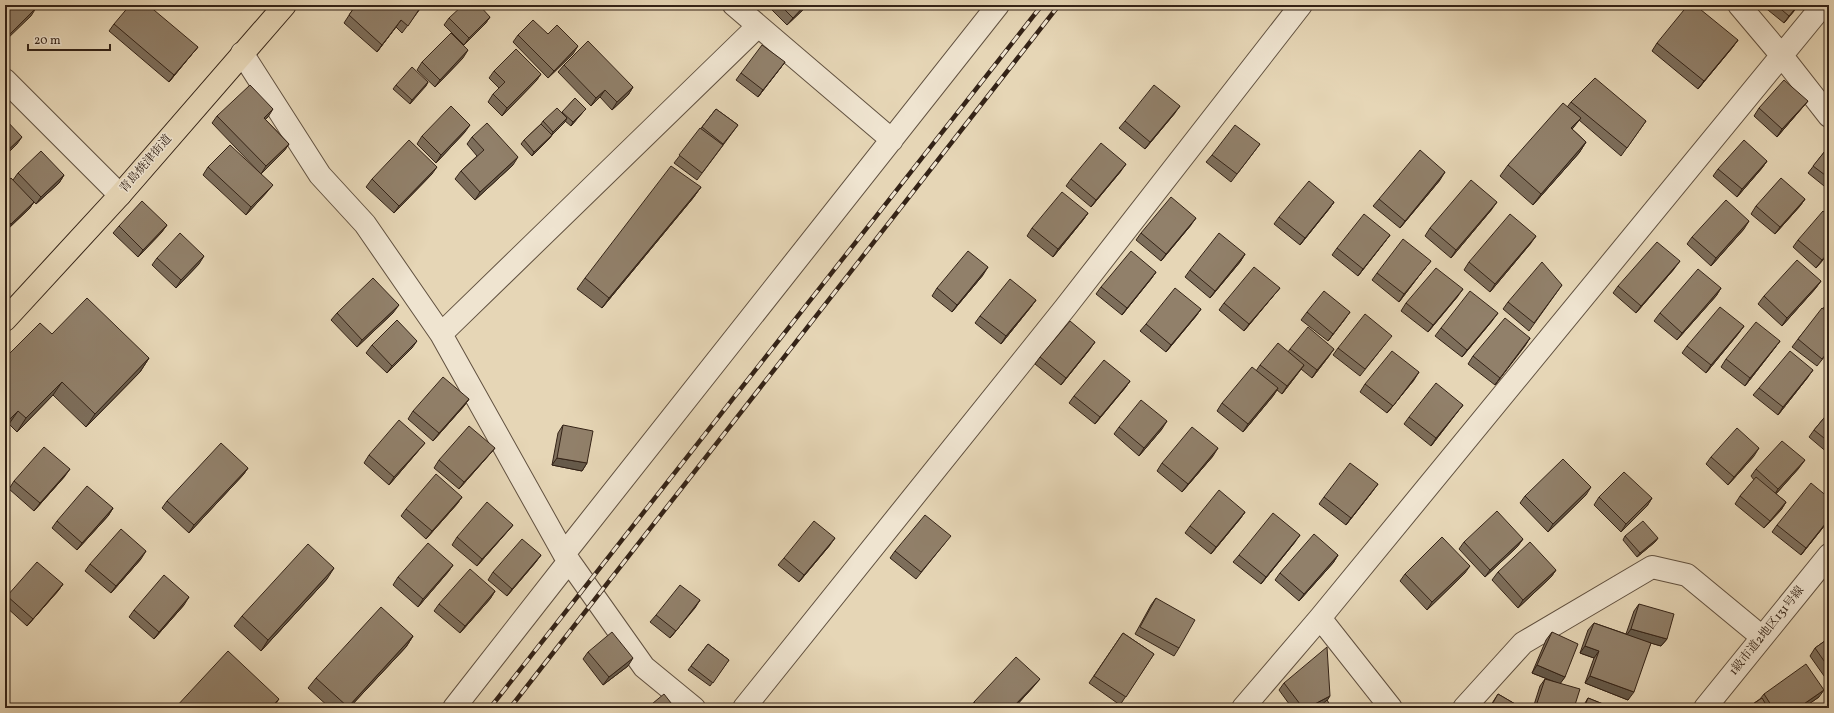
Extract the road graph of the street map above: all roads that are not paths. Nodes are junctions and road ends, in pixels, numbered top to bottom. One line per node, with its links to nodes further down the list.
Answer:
1 (285, 5): 7 (main road, 青島焼津街道)
2 (998, 5): 11 (street)
3 (1301, 5): 21 (street)
4 (1739, 5): 8 (street)
5 (1824, 5): 8 (street)
6 (749, 13): 11 (street); 14 (street)
7 (242, 53): 12 (main road, 青島焼津街道); 14 (street)
8 (1782, 56): 10 (street); 17 (street)
9 (5, 80): 12 (street)
10 (1829, 116)
11 (892, 140): 16 (street)
12 (120, 194): 13 (main road, 青島焼津街道)
13 (5, 320)
14 (441, 334): 16 (street)
15 (1829, 555): 18 (street, 1級市道2地区131号線)
16 (567, 558): 19 (street); 20 (street)
17 (1320, 618): 22 (street); 23 (street)
18 (1762, 637): 24 (street); 25 (street, 1級市道2地区131号線)
19 (454, 708)
20 (694, 708)
21 (744, 708)
22 (1243, 708)
23 (1391, 708)
24 (1464, 708)
25 (1705, 708)

